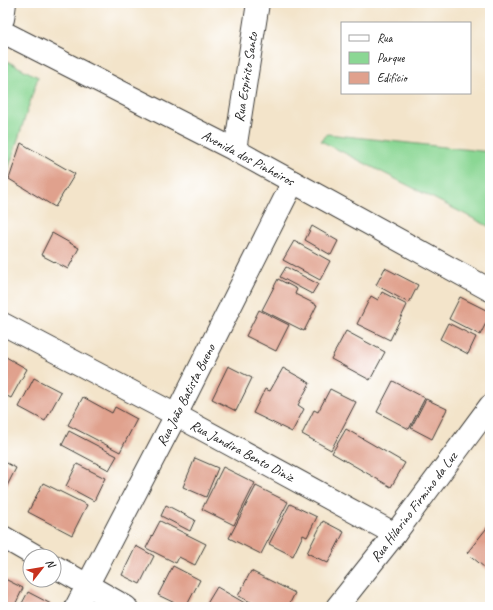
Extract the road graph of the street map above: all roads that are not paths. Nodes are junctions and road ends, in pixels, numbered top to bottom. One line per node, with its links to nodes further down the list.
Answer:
1 (5, 3): 3 (street)
2 (258, 3): 5 (street, Rua Espírito Santo)
3 (3, 19)
4 (3, 32): 5 (street, Avenida dos Pinheiros)
5 (235, 150): 6 (street, Avenida dos Pinheiros)
6 (293, 182): 7 (street, Avenida dos Pinheiros); 10 (street, Rua João Batista Bueno)
7 (490, 290)
8 (3, 324): 10 (street, Rua Jandira Bento Diniz)
9 (490, 406): 11 (street, Rua Hilarino Firmino da Luz)
10 (176, 415): 11 (street, Rua Jandira Bento Diniz); 15 (street, Rua João Batista Bueno)
11 (395, 534): 18 (street, Rua Hilarino Firmino da Luz)
12 (3, 538): 13 (street)
13 (22, 548)
14 (62, 570): 15 (street)
15 (88, 585): 16 (street, Rua João Batista Bueno); 17 (street)
16 (76, 607)
17 (126, 607)
18 (337, 607)

